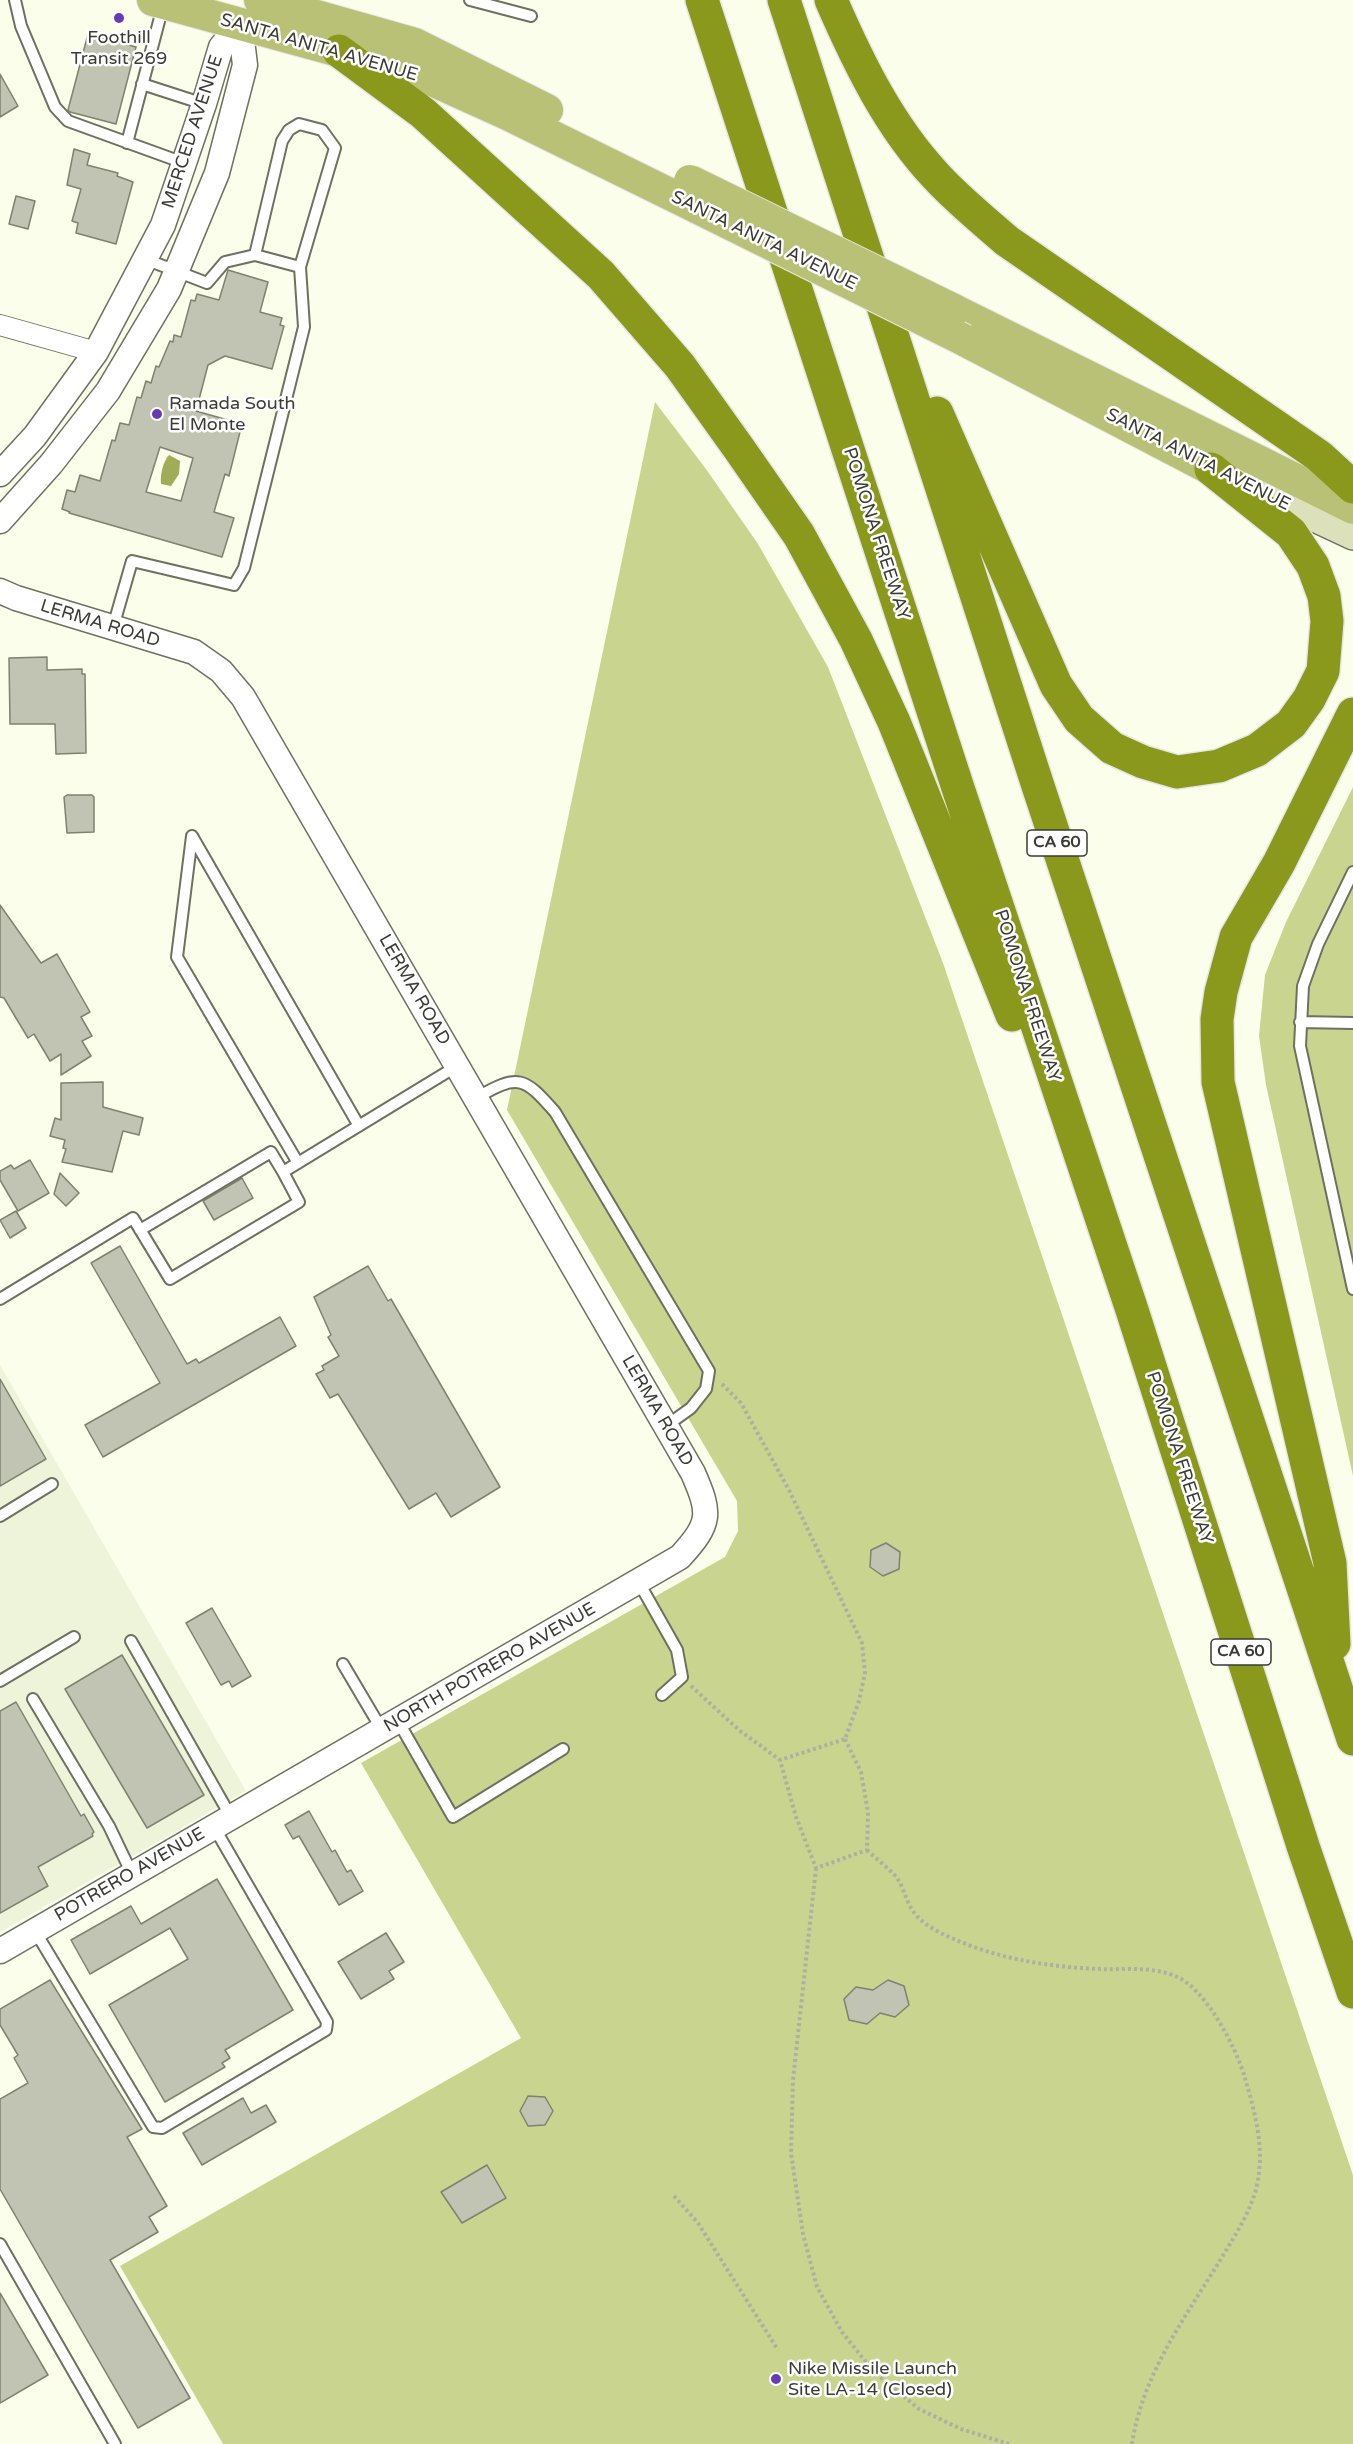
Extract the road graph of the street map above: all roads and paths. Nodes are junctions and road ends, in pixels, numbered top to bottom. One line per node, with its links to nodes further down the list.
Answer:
1 (15, 0): 16 (lane)
2 (260, 0): 18 (main road, SANTA ANITA AVENUE)
3 (470, 0): 9 (lane)
4 (680, 0): 19 (highway)
5 (702, 0): 19 (highway, POMONA FREEWAY / CA 60)
6 (784, 0): 20 (highway, CA 60)
7 (831, 0): 29 (highway)
8 (159, 2): 10 (main road, SANTA ANITA AVENUE); 13 (lane)
9 (496, 3): 11 (lane)
10 (244, 12): 12 (main road, SANTA ANITA AVENUE); 14 (street, MERCED AVENUE); 15 (street, MERCED AVENUE)
11 (531, 16)
12 (339, 51): 18 (main road, SANTA ANITA AVENUE); 48 (highway)
13 (142, 84): 14 (lane); 16 (lane)
14 (204, 104): 15 (street); 17 (street, MERCED AVENUE)
15 (232, 115): 24 (street, MERCED AVENUE)
16 (127, 142): 17 (lane)
17 (184, 163): 22 (street, MERCED AVENUE)
18 (694, 194): 27 (main road, SANTA ANITA AVENUE, bridge); 30 (main road, SANTA ANITA AVENUE, bridge)
19 (772, 212): 48 (highway, POMONA FREEWAY / CA 60)
20 (860, 234): 27 (highway); 60 (highway, CA 60)
21 (255, 255): 23 (lane); 23 (lane); 24 (lane)
22 (145, 259): 24 (lane); 26 (street, MERCED AVENUE)
23 (300, 267): 34 (lane)
24 (176, 272): 31 (street, MERCED AVENUE)
25 (0, 325): 26 (street)
26 (96, 352): 28 (street, MERCED AVENUE)
27 (1211, 469): 32 (main road, SANTA ANITA AVENUE)
28 (0, 474)
29 (1353, 487)
30 (1353, 508)
31 (0, 521)
32 (1353, 536)
33 (0, 591): 34 (street, LERMA ROAD)
34 (112, 627): 39 (street, LERMA ROAD)
35 (1353, 714): 60 (highway)
36 (1353, 872): 37 (lane)
37 (1300, 1022): 38 (lane); 45 (lane)
38 (1353, 1023)
39 (458, 1065): 40 (street, LERMA ROAD); 41 (lane)
40 (476, 1098): 49 (lane); 50 (street, LERMA ROAD)
41 (359, 1126): 42 (lane); 42 (lane)
42 (298, 1163): 43 (lane)
43 (284, 1172): 44 (lane); 44 (lane)
44 (140, 1230): 47 (lane)
45 (1351, 1273): 46 (lane)
46 (1353, 1290)
47 (0, 1299)
48 (1132, 1310): 75 (highway, POMONA FREEWAY / CA 60)
49 (709, 1371): 50 (lane); 64 (path)
50 (666, 1427): 53 (street, LERMA ROAD)
51 (52, 1484): 52 (lane)
52 (0, 1516)
53 (705, 1522): 54 (street, NORTH POTRERO AVENUE)
54 (638, 1581): 58 (lane); 63 (street, NORTH POTRERO AVENUE)
55 (74, 1637): 59 (lane)
56 (131, 1641): 69 (lane)
57 (343, 1664): 63 (lane)
58 (682, 1677): 61 (lane); 67 (path)
59 (0, 1681)
60 (1336, 1685): 65 (highway, CA 60)
61 (662, 1695)
62 (33, 1699): 72 (lane)
63 (390, 1726): 66 (lane); 68 (street, NORTH POTRERO AVENUE)
64 (845, 1739): 67 (path); 70 (path)
65 (1353, 1739)
66 (563, 1749)
67 (780, 1760): 71 (path)
68 (261, 1800): 69 (street, POTRERO AVENUE)
69 (223, 1822): 72 (street, POTRERO AVENUE); 73 (lane)
70 (867, 1850): 71 (path); 81 (path)
71 (816, 1868): 80 (path)
72 (132, 1875): 73 (street, POTRERO AVENUE)
73 (35, 1931): 74 (street, POTRERO AVENUE)
74 (0, 1951)
75 (1353, 1992)
76 (674, 2196): 78 (path)
77 (0, 2244): 79 (lane)
78 (778, 2350)
79 (115, 2444)
80 (1009, 2444)
81 (1132, 2444)

